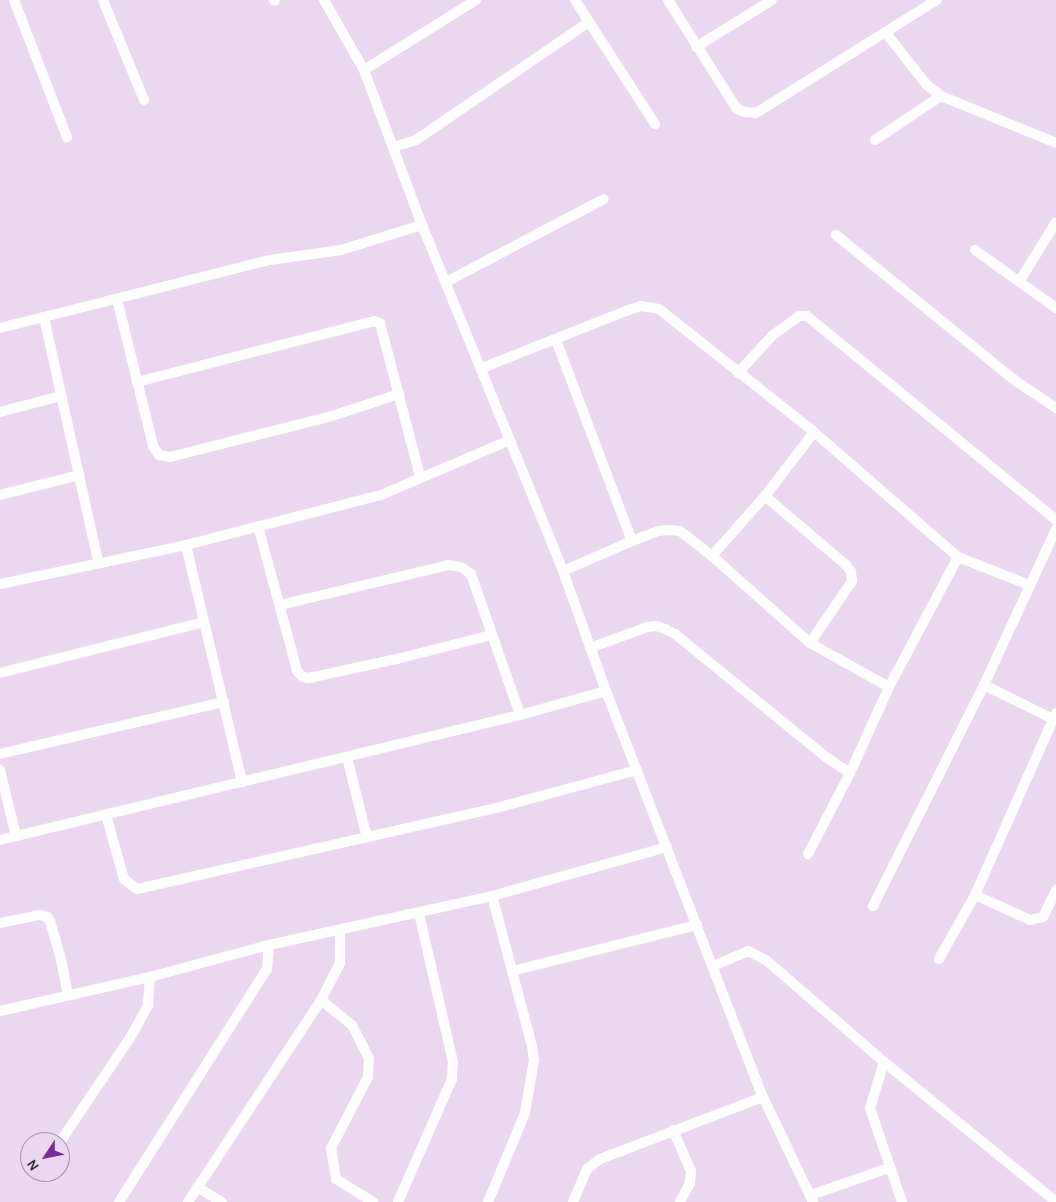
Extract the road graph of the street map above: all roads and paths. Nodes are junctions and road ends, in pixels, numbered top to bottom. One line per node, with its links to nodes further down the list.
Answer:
1 (14, 0): 16 (street)
2 (104, 0): 14 (street)
3 (324, 0): 12 (street)
4 (476, 0): 12 (street)
5 (576, 0): 9 (street)
6 (668, 0): 11 (street)
7 (772, 0): 11 (street)
8 (937, 0): 10 (street)
9 (589, 22): 15 (street); 19 (street)
10 (886, 33): 11 (street); 13 (street)
11 (696, 47)
12 (364, 70): 19 (street)
13 (941, 96): 17 (street); 18 (street)
14 (144, 100)
15 (655, 124)
16 (67, 137)
17 (875, 140)
18 (1056, 142)
19 (394, 147): 22 (street)
20 (604, 199): 25 (street)
21 (1056, 222): 26 (street)
22 (422, 225): 25 (street); 27 (street)
23 (836, 235): 37 (street)
24 (976, 250): 26 (street)
25 (446, 282): 32 (street)
26 (1019, 282): 28 (street)
27 (117, 299): 29 (street); 34 (street)
28 (1056, 308)
29 (44, 317): 30 (street); 36 (street)
30 (0, 328)
31 (556, 340): 32 (street); 33 (street); 48 (street)
32 (482, 368): 40 (street)
33 (738, 373): 39 (street); 45 (street)
34 (137, 382): 35 (street); 35 (street)
35 (399, 394): 42 (street)
36 (61, 396): 38 (street); 41 (street)
37 (1056, 408)
38 (0, 412)
39 (814, 432): 44 (street); 51 (street)
40 (510, 440): 42 (street); 53 (street)
41 (80, 476): 43 (street); 52 (street)
42 (420, 477): 46 (street)
43 (0, 495)
44 (765, 496): 50 (street); 59 (street)
45 (1056, 520)
46 (258, 526): 49 (street); 56 (street)
47 (1056, 529): 55 (street)
48 (632, 541): 50 (street); 53 (street)
49 (186, 545): 52 (street); 57 (street)
50 (712, 556): 59 (street)
51 (958, 557): 55 (street); 63 (street)
52 (98, 561): 54 (street)
53 (563, 571): 60 (street)
54 (0, 584)
55 (1029, 585): 62 (street)
56 (280, 605): 58 (street); 58 (street)
57 (204, 622): 61 (street); 65 (street)
58 (491, 635): 66 (street)
59 (810, 643): 63 (street)
60 (590, 648): 64 (street); 72 (street)
61 (0, 673)
62 (984, 685): 67 (street); 83 (street)
63 (889, 688): 72 (street)
64 (606, 691): 66 (street); 71 (street)
65 (224, 702): 68 (street); 73 (street)
66 (520, 715): 69 (street)
67 (1054, 716): 81 (street)
68 (0, 754)
69 (347, 757): 73 (street); 76 (street)
70 (0, 770): 75 (street)
71 (637, 770): 76 (street); 78 (street)
72 (850, 773): 79 (street)
73 (242, 782): 74 (street)
74 (106, 815): 75 (street); 76 (street)
75 (16, 836): 77 (street)
76 (367, 838)
77 (0, 840)
78 (667, 847): 82 (street); 86 (street)
79 (808, 854)
80 (1056, 890): 81 (street)
81 (975, 894): 89 (street)
82 (492, 896): 84 (street); 91 (street)
83 (873, 906)
84 (420, 913): 87 (street); 107 (street)
85 (0, 923): 93 (street)
86 (697, 925): 90 (street); 91 (street)
87 (340, 930): 88 (street); 94 (street)
88 (269, 945): 92 (street); 103 (street)
89 (938, 959)
90 (713, 966): 96 (street); 97 (street)
91 (512, 971): 108 (street)
92 (150, 977): 93 (street); 99 (street)
93 (68, 994): 95 (street)
94 (321, 1000): 101 (street); 106 (street)
95 (0, 1011)
96 (884, 1062): 100 (street); 112 (street)
97 (763, 1097): 98 (street); 102 (street)
98 (673, 1130): 109 (street); 110 (street)
99 (67, 1132)
100 (890, 1168): 102 (street); 111 (street)
101 (197, 1187): 104 (street); 105 (street)
102 (812, 1199)
103 (119, 1202)
104 (188, 1202)
105 (222, 1202)
106 (373, 1202)
107 (398, 1202)
108 (488, 1202)
109 (573, 1202)
110 (680, 1202)
111 (902, 1202)
112 (1056, 1202)

